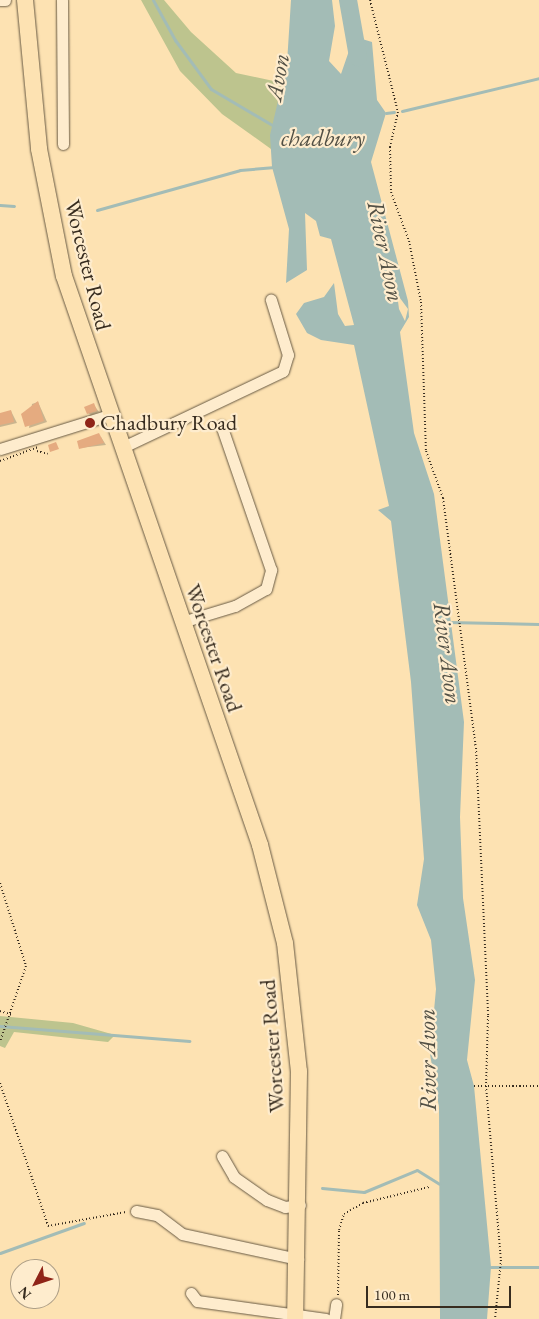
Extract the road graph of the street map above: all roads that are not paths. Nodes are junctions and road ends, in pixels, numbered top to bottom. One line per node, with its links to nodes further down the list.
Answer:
1 (0, 0): 2 (street)
2 (5, 0)
3 (25, 0): 7 (highway, Worcester Road)
4 (62, 0): 5 (street)
5 (63, 144)
6 (271, 300): 10 (street)
7 (109, 415): 9 (street); 10 (highway, Worcester Road)
8 (221, 425): 11 (street)
9 (0, 448)
10 (121, 448): 11 (highway, Worcester Road)
11 (182, 622): 13 (highway, Worcester Road)
12 (222, 1156): 13 (street)
13 (300, 1206): 15 (highway, Worcester Road)
14 (136, 1212): 15 (street)
15 (298, 1259): 18 (highway, Worcester Road)
16 (191, 1293): 18 (street)
17 (336, 1304): 20 (street)
18 (295, 1317): 19 (street)
19 (326, 1319)
20 (334, 1319)

